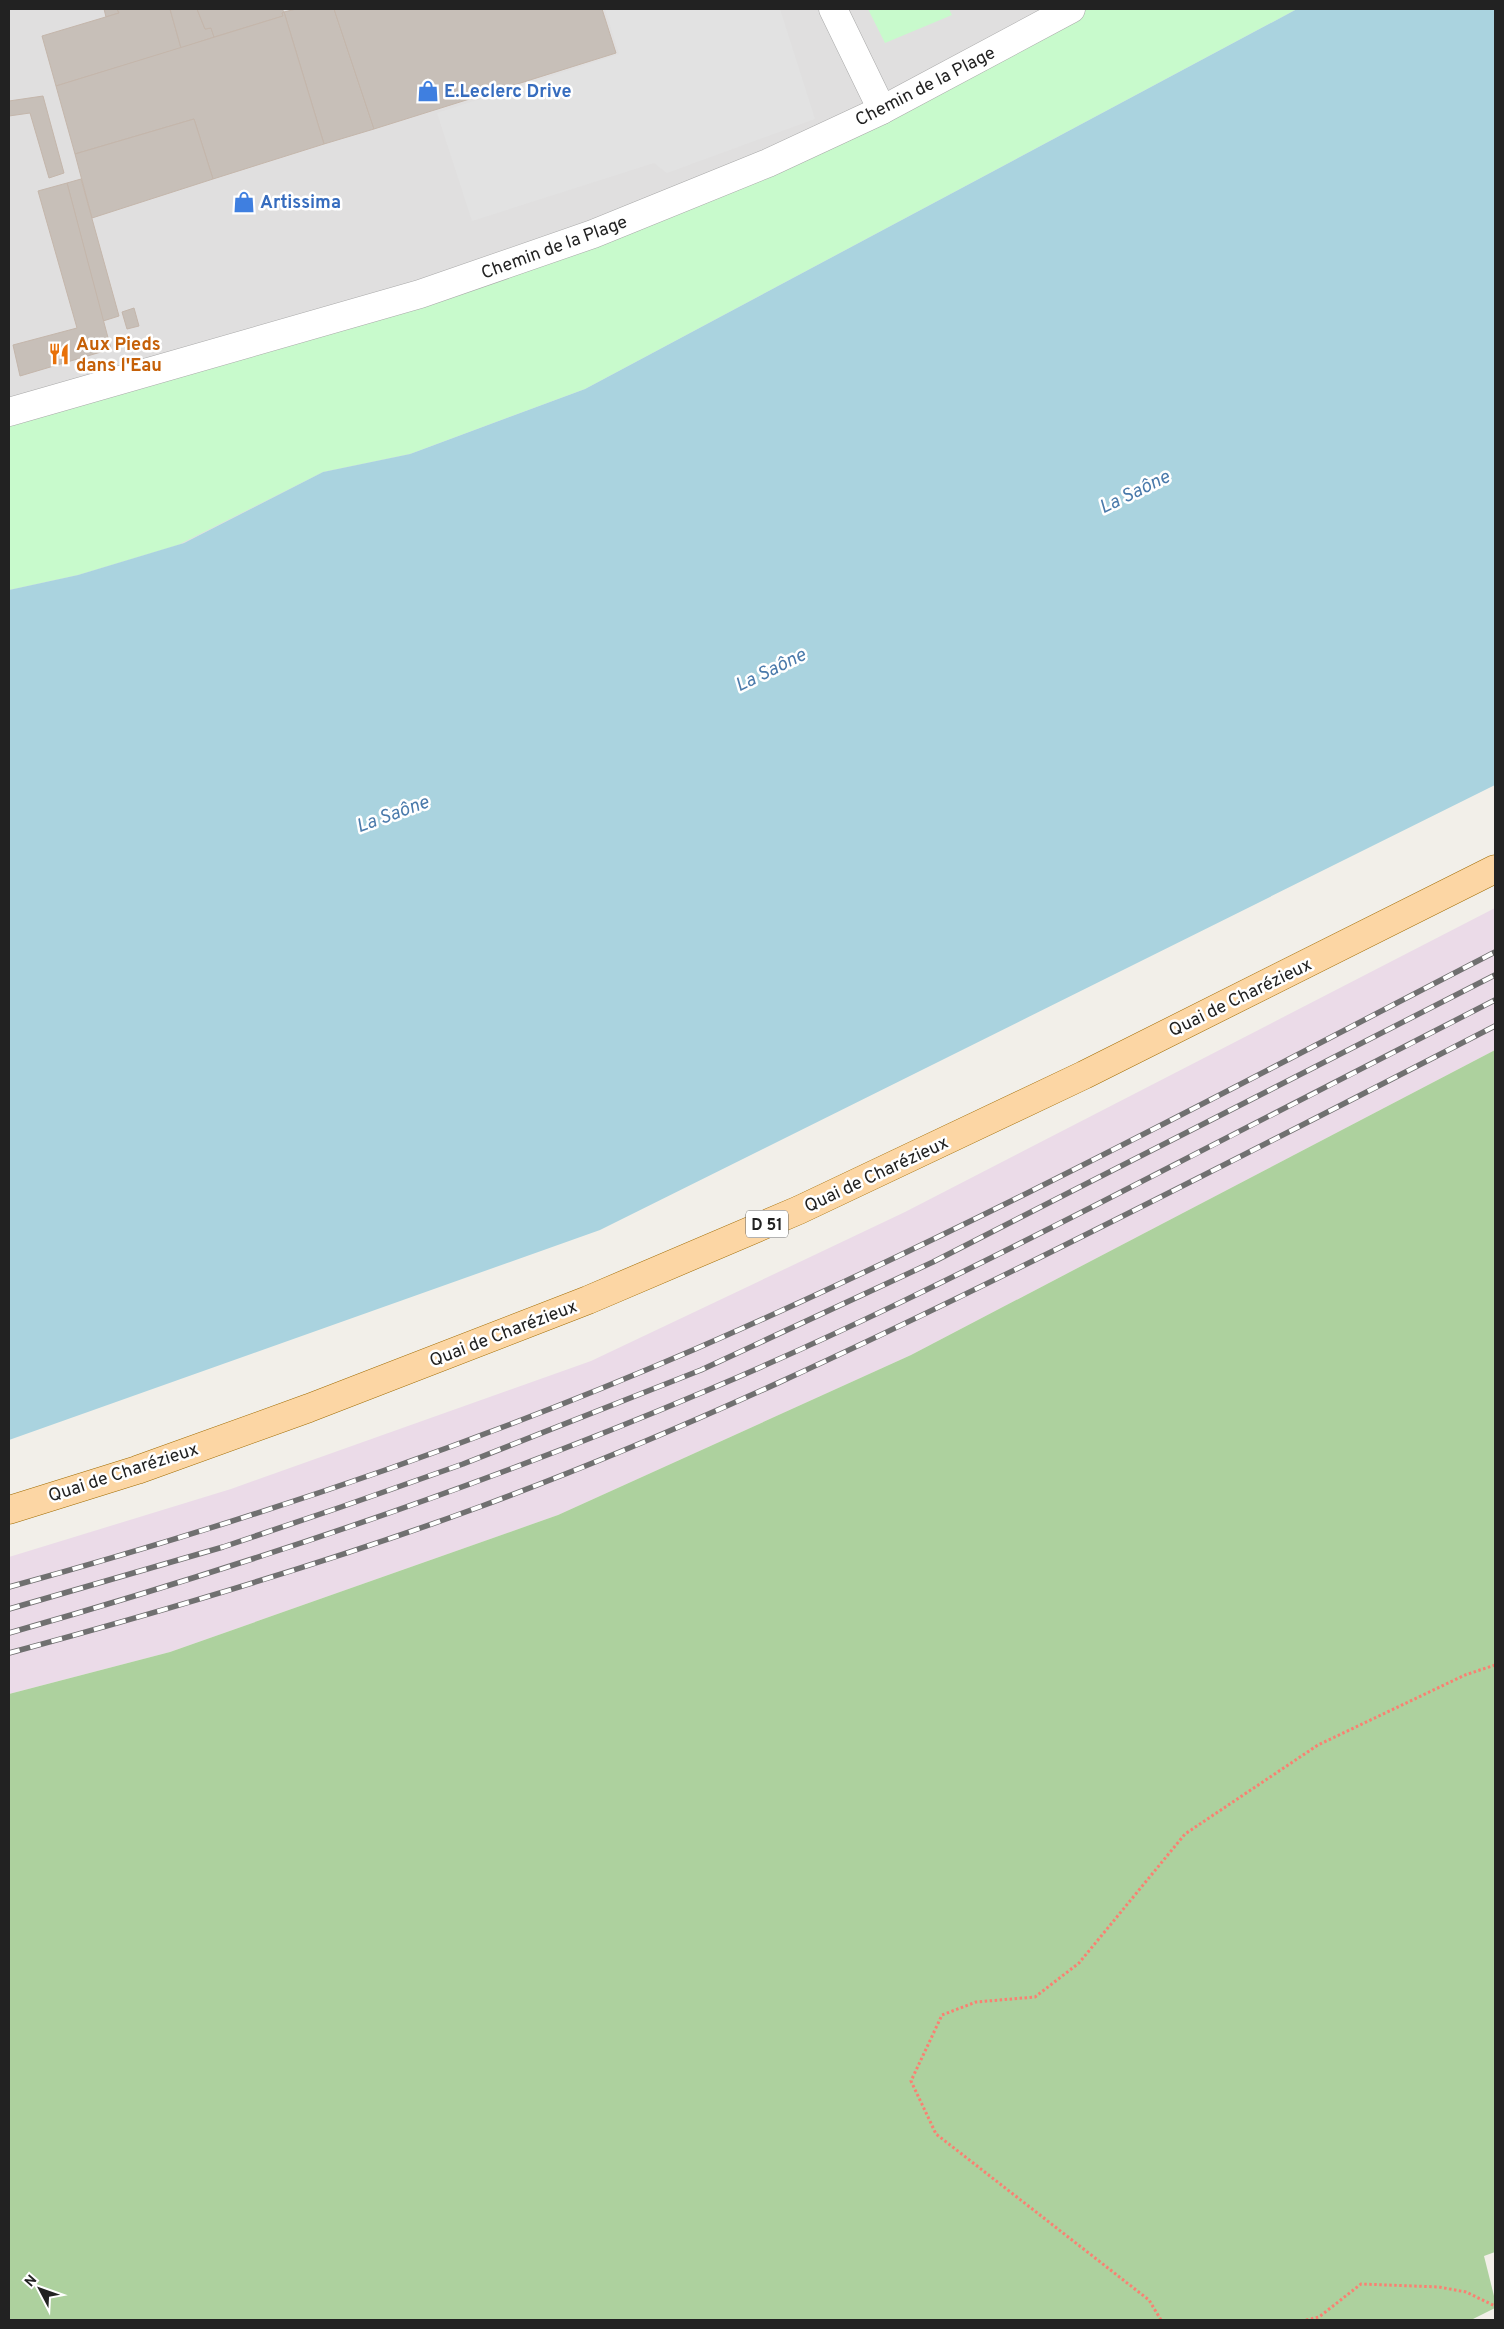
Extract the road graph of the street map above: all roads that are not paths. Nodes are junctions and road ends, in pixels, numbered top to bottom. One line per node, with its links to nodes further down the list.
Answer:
1 (833, 9): 3 (street)
2 (1071, 9): 3 (street, Chemin de la Plage)
3 (882, 110): 4 (street, Chemin de la Plage)
4 (9, 412)
5 (1495, 869): 6 (main road, Quai de Charézieux / D 51)
6 (9, 1510)

